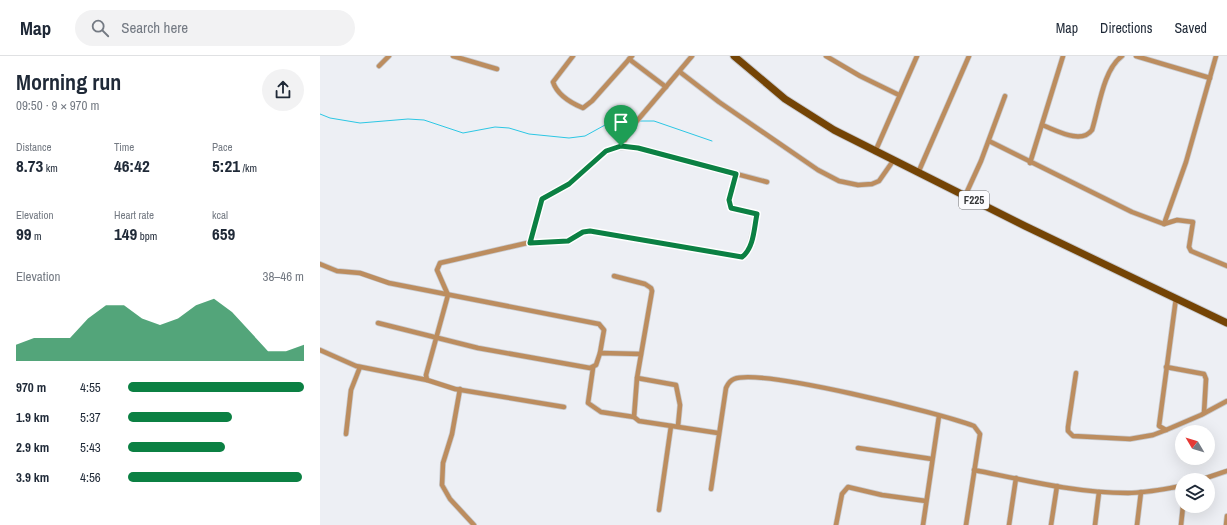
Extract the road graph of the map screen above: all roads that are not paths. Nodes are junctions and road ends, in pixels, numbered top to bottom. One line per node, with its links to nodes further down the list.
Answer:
1 (389, 56): 14 (street)
2 (453, 56): 15 (street)
3 (574, 56): 13 (street)
4 (692, 56): 16 (street)
5 (734, 56): 24 (main road, F225)
6 (826, 56): 19 (street)
7 (917, 56): 19 (street)
8 (969, 56): 27 (street)
9 (1063, 56): 21 (street)
10 (1122, 56): 21 (street)
11 (1136, 56): 17 (street)
12 (1216, 56): 17 (street)
13 (631, 58): 18 (street)
14 (379, 66)
15 (497, 69)
16 (680, 72): 18 (street); 25 (street)
17 (1210, 78): 31 (street)
18 (666, 87): 23 (street)
19 (899, 95): 24 (street)
20 (1005, 96): 22 (street)
21 (1042, 125): 26 (street)
22 (988, 141): 26 (street); 30 (street)
23 (621, 146): 28 (street); 32 (street)
24 (875, 152): 25 (main road, F225)
25 (893, 161): 27 (main road, F225)
26 (1030, 163): 31 (street)
27 (918, 173): 30 (main road, F225)
28 (736, 174): 29 (street); 32 (street)
29 (766, 182)
30 (966, 196): 37 (main road, F225)
31 (1164, 224): 34 (street)
32 (530, 243): 36 (street)
33 (320, 264): 36 (street)
34 (1227, 266)
35 (614, 276): 43 (street)
36 (448, 295): 40 (street); 42 (street)
37 (1176, 298): 39 (main road, F225); 45 (street)
38 (378, 323): 40 (street)
39 (1227, 323)
40 (436, 338): 46 (street); 49 (street)
41 (320, 350): 44 (street)
42 (600, 353): 43 (street); 46 (street)
43 (641, 354): 48 (street)
44 (360, 366): 49 (street); 60 (street)
45 (1166, 367): 53 (street); 58 (street)
46 (593, 368): 54 (street)
47 (1076, 373): 58 (street)
48 (637, 378): 54 (street); 57 (street)
49 (427, 380): 50 (street)
50 (460, 389): 52 (street); 76 (street)
51 (1227, 401): 53 (street)
52 (564, 407)
53 (1204, 413): 58 (street)
54 (634, 416): 56 (street)
55 (939, 416): 59 (street); 62 (street); 63 (street)
56 (671, 426): 57 (street); 73 (street)
57 (678, 426): 59 (street)
58 (1166, 430)
59 (718, 433): 69 (street)
60 (346, 434)
61 (858, 448): 62 (street)
62 (932, 459): 72 (street)
63 (974, 470): 66 (street); 79 (street)
64 (1227, 471): 65 (street)
65 (1215, 475)
66 (1016, 478): 67 (street); 80 (street)
67 (1057, 486): 70 (street); 81 (street)
68 (1175, 487): 71 (street)
69 (711, 489)
70 (1099, 492): 71 (street); 82 (street)
71 (1141, 492): 83 (street)
72 (926, 501): 77 (street); 78 (street)
73 (659, 510)
74 (1182, 513): 84 (street)
75 (1227, 517): 85 (street)
76 (474, 525)
77 (836, 525)
78 (923, 525)
79 (966, 525)
80 (1009, 525)
81 (1050, 525)
82 (1095, 525)
83 (1137, 525)
84 (1181, 525)
85 (1226, 525)

